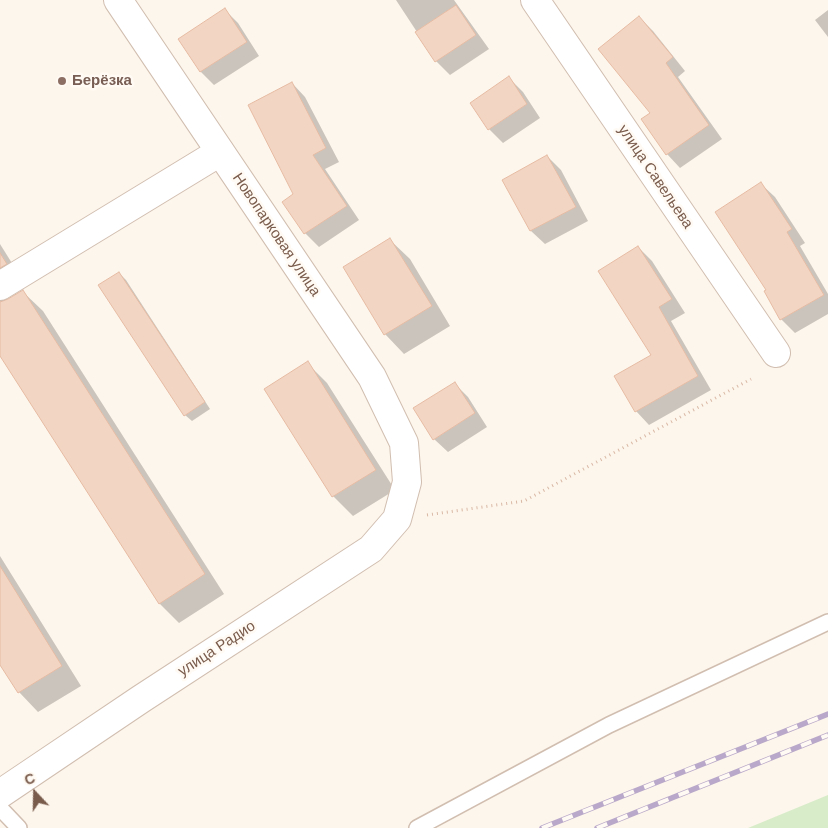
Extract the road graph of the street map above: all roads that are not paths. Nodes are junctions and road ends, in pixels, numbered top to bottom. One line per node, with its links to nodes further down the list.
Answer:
1 (118, 0): 3 (street, Новопарковая улица)
2 (535, 0): 5 (street, улица Савельева)
3 (220, 152): 4 (street); 6 (street, Новопарковая улица)
4 (0, 286)
5 (776, 354)
6 (407, 482): 8 (street, улица Радио)
7 (828, 622): 11 (lane)
8 (0, 794)
9 (0, 808): 10 (lane)
10 (19, 828)
11 (417, 828)

